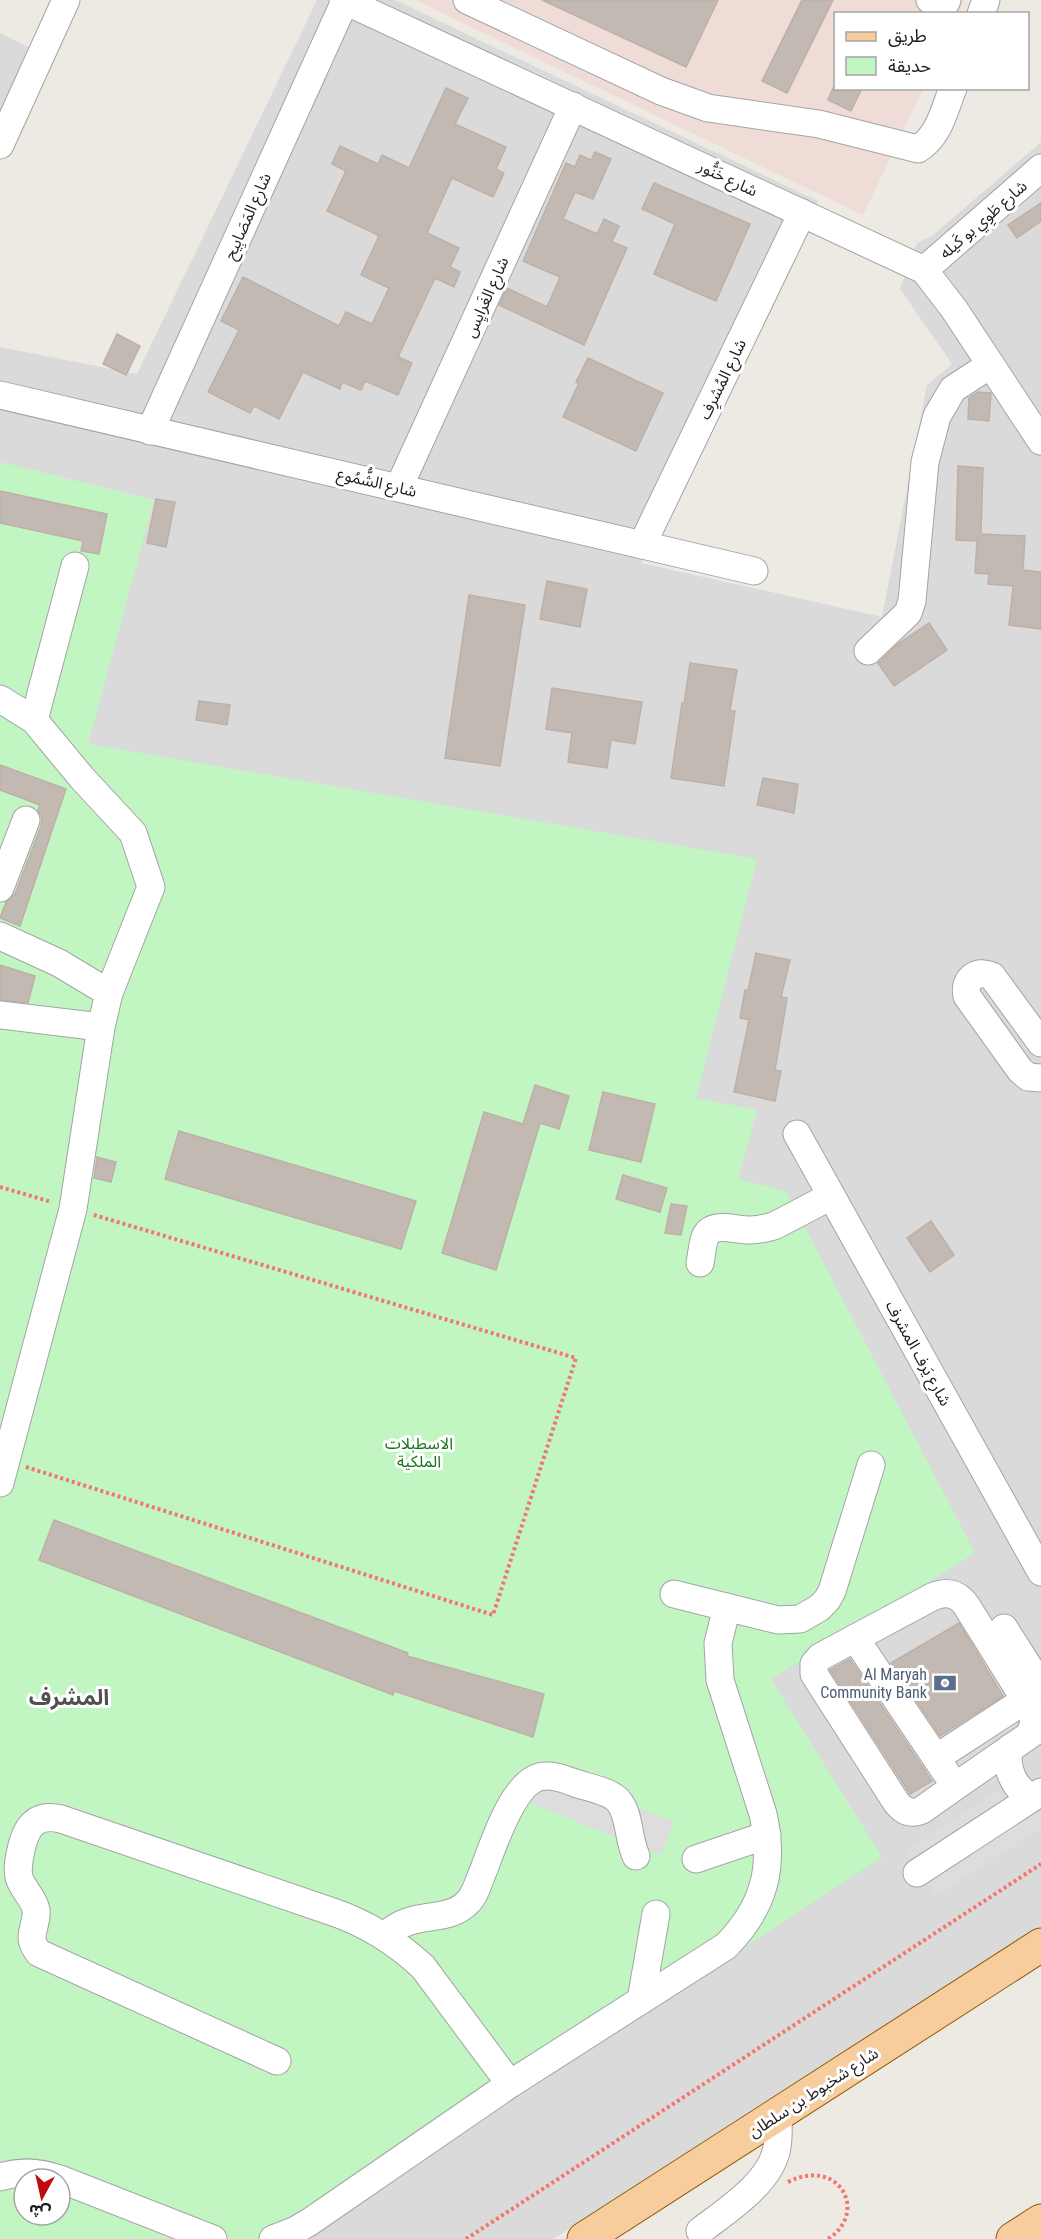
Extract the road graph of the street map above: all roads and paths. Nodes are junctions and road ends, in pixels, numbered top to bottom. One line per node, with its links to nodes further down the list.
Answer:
1 (66, 0): 8 (street)
2 (344, 0): 7 (street, شارع خَنُّور); 14 (street, شارع المَصَابِيح)
3 (467, 0): 6 (street)
4 (930, 0): 5 (street)
5 (947, 0)
6 (952, 90)
7 (573, 106): 10 (street, شارع خَنُّور); 16 (street, شارع الغَرايِس)
8 (0, 145)
9 (1041, 168): 11 (street, شارع طَوِي بو كَيله)
10 (802, 213): 11 (street, شارع خَنُّور); 17 (street, شارع المُشرِف)
11 (924, 270): 12 (street, شارع خَنُّور)
12 (990, 366): 15 (street, شارع خَنُّور); 20 (street)
13 (0, 395): 14 (street, شارع الشُّمُوع)
14 (150, 431): 16 (street, شارع الشُّمُوع)
15 (1041, 441)
16 (399, 487): 17 (street, شارع الشُّمُوع)
17 (642, 545): 19 (street, شارع الشُّمُوع)
18 (75, 566): 22 (street)
19 (754, 571)
20 (868, 651)
21 (0, 699): 22 (street)
22 (34, 720): 26 (street)
23 (26, 820): 24 (street)
24 (0, 888)
25 (0, 936): 26 (street)
26 (109, 993): 28 (street)
27 (0, 1015): 28 (street)
28 (101, 1027): 34 (street)
29 (1041, 1043): 30 (street)
30 (1041, 1078)
31 (797, 1134): 33 (street, شارع يَرف المشرف)
32 (0, 1187): 34 (path)
33 (831, 1196): 35 (street); 38 (street, شارع يَرف المشرف)
34 (73, 1209): 37 (street); 37 (path)
35 (700, 1263)
36 (871, 1465): 40 (street)
37 (2, 1472)
38 (1041, 1572)
39 (674, 1594): 40 (street)
40 (727, 1607): 49 (street)
41 (1004, 1628): 43 (street)
42 (855, 1638): 43 (street); 45 (street); 47 (street)
43 (1033, 1693): 44 (street); 45 (street)
44 (1026, 1737): 46 (street); 48 (street)
45 (936, 1758): 47 (street)
46 (982, 1767): 47 (street); 48 (street)
47 (955, 1786)
48 (1030, 1799): 53 (street)
49 (767, 1834): 51 (street); 57 (street)
50 (636, 1856): 55 (street)
51 (696, 1859)
52 (1041, 1864): 67 (path)
53 (917, 1873)
54 (656, 1914): 57 (street)
55 (385, 1936): 58 (street); 59 (street)
56 (1041, 1945): 60 (main road, شارع شخبوط بن سلطان)
57 (641, 2000): 59 (street)
58 (277, 2061)
59 (510, 2085): 66 (street)
60 (778, 2114): 64 (street); 68 (main road, شارع شخبوط بن سلطان)
61 (72, 2184): 65 (street)
62 (779, 2186): 69 (path)
63 (1041, 2221): 70 (main road)
64 (700, 2231)
65 (213, 2239)
66 (273, 2239)
67 (466, 2239)
68 (585, 2239)
69 (828, 2239)
70 (1013, 2239)

